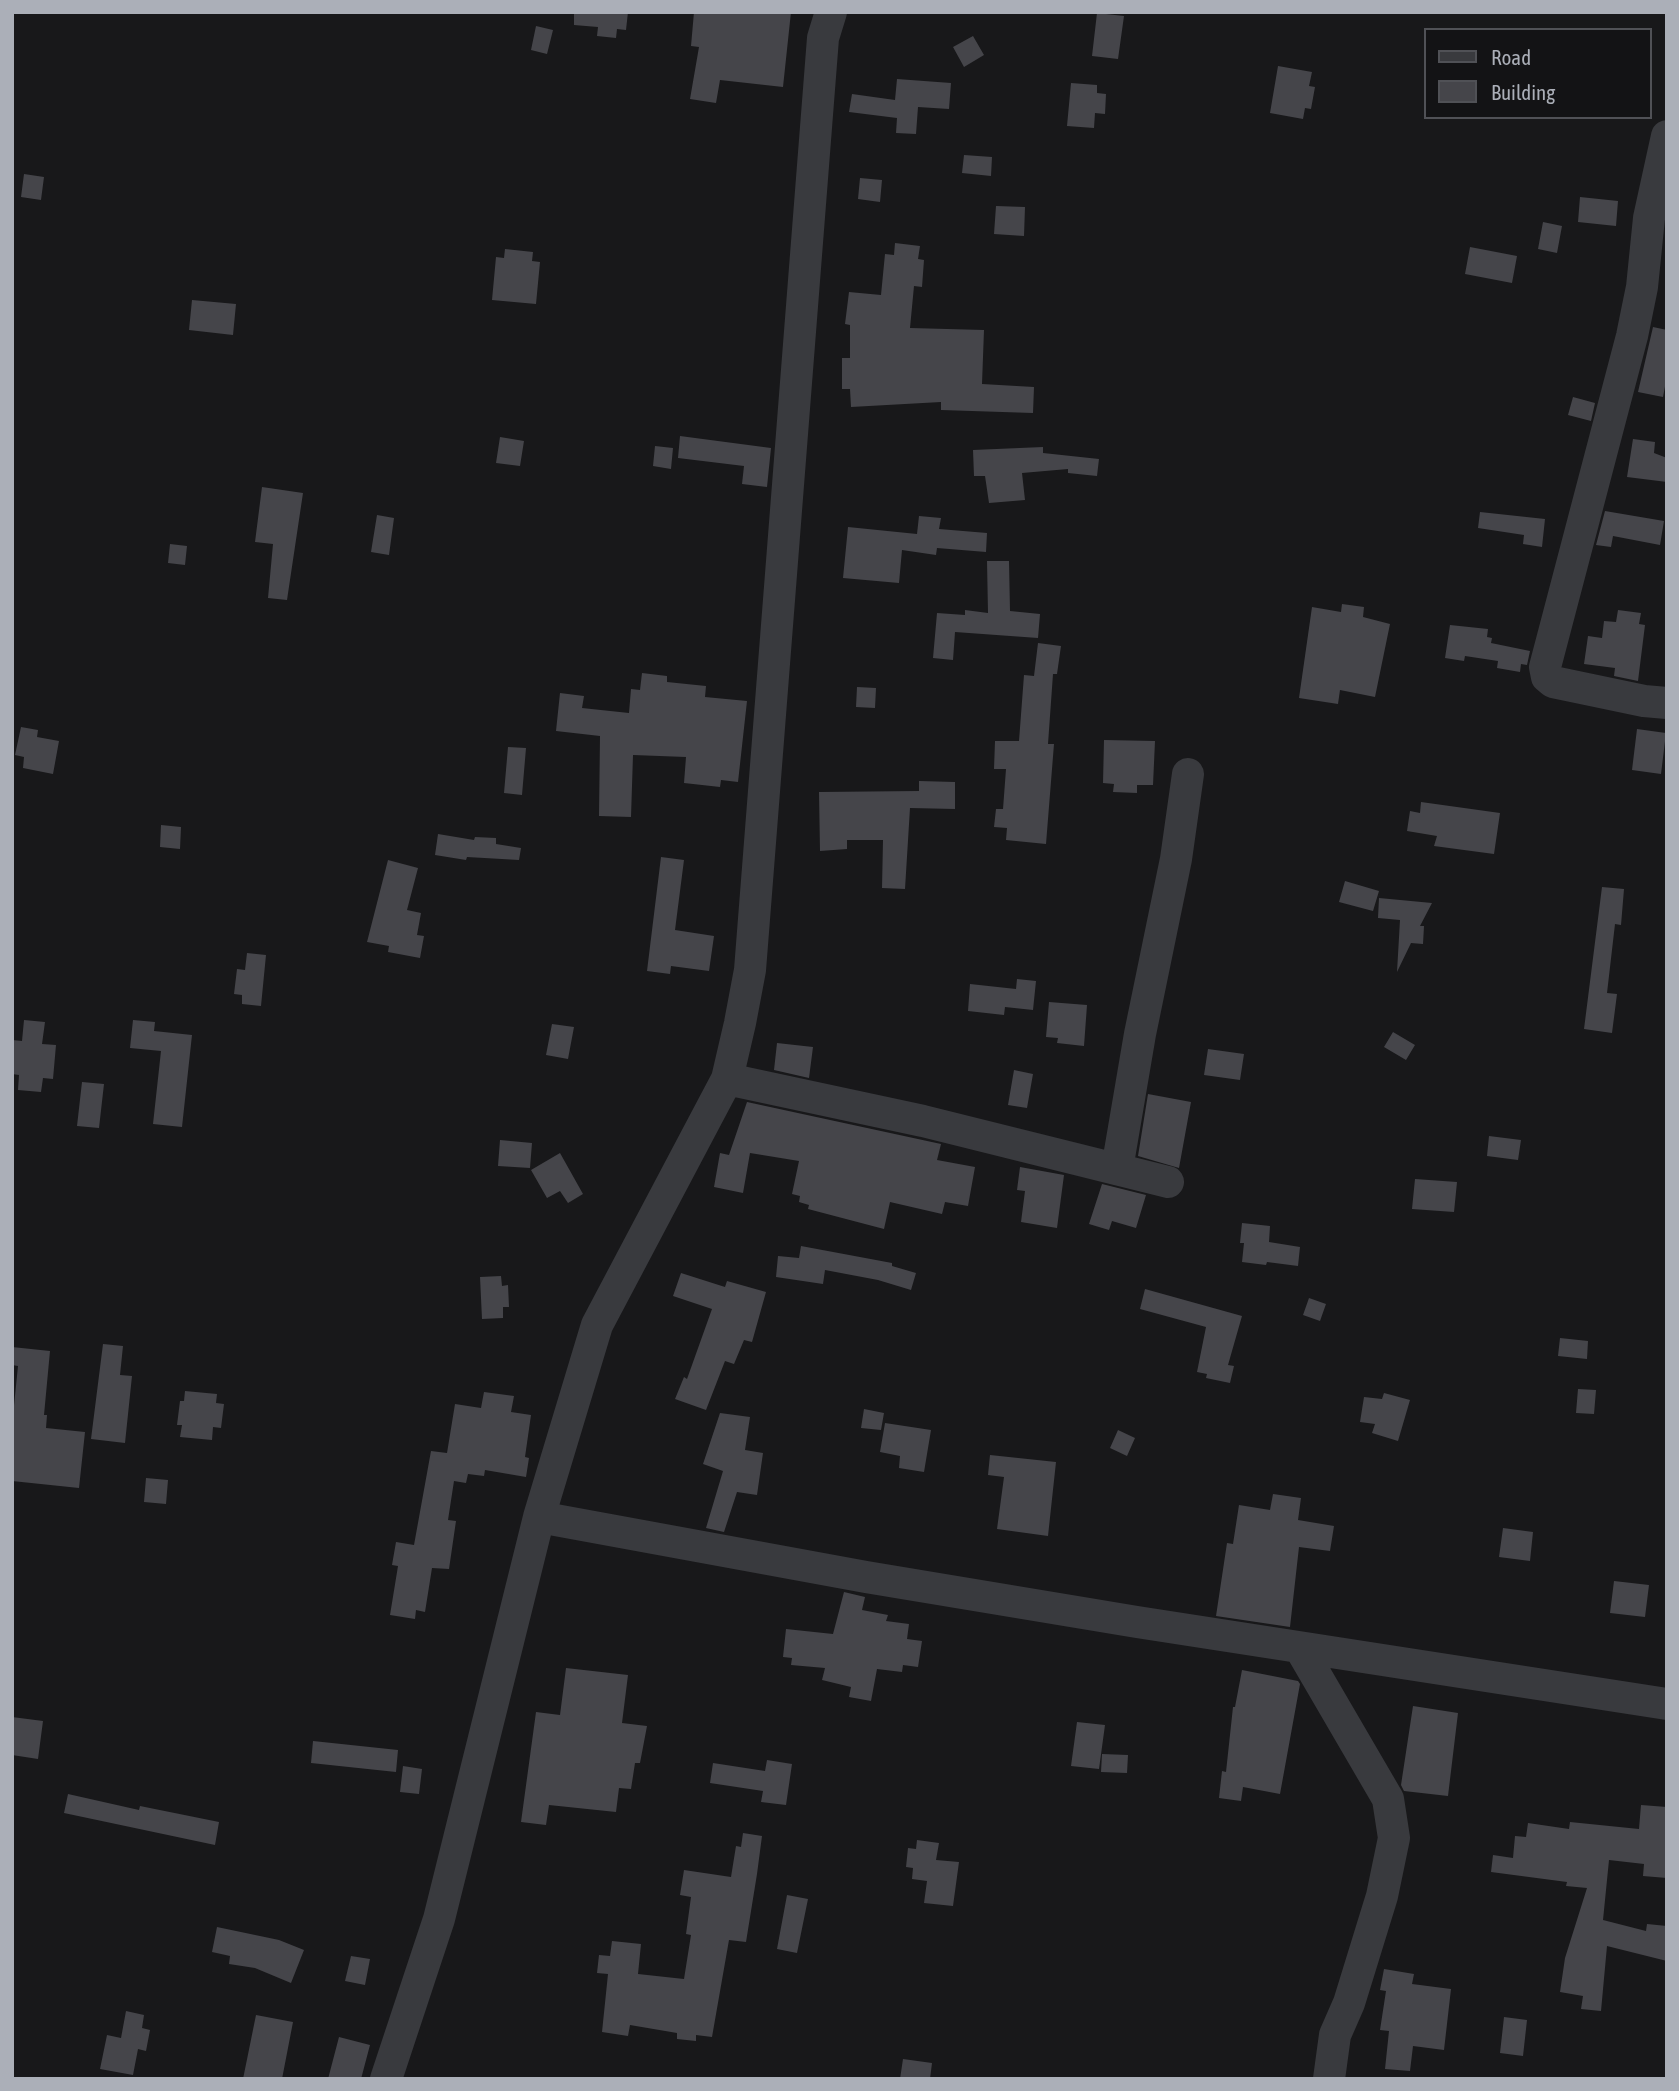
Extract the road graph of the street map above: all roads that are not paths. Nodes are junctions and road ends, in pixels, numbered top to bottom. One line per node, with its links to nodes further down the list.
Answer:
1 (831, 12): 5 (street)
2 (1667, 136): 3 (street)
3 (1667, 703)
4 (1188, 774): 6 (street)
5 (727, 1079): 6 (street); 8 (street)
6 (1117, 1169): 7 (street)
7 (1168, 1182)
8 (539, 1517): 9 (street); 11 (street)
9 (1300, 1647): 10 (street); 12 (street)
10 (1667, 1704)
11 (386, 2079)
12 (1329, 2079)

